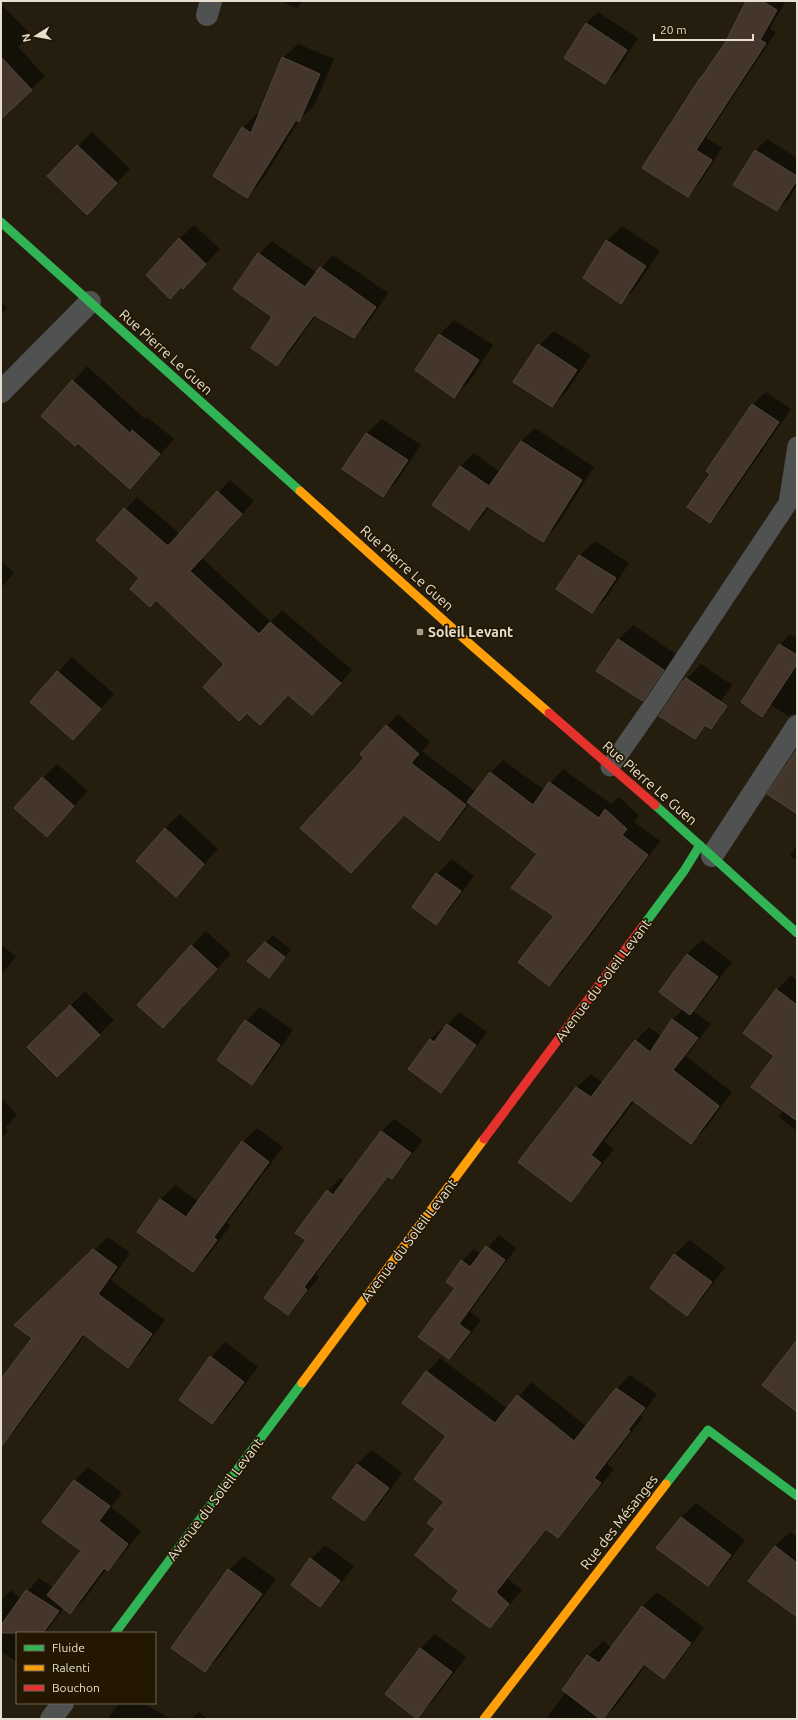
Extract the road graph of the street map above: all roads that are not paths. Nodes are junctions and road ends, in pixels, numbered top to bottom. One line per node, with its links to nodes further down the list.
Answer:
1 (1, 222): 2 (street, Rue Pierre Le Guen)
2 (90, 302): 3 (street); 6 (street, Rue Pierre Le Guen)
3 (1, 392)
4 (797, 446): 6 (lane)
5 (797, 726): 7 (street)
6 (610, 767): 7 (street, Rue Pierre Le Guen)
7 (706, 850): 8 (street, Rue Pierre Le Guen); 10 (street, Avenue du Soleil Levant)
8 (797, 933)
9 (797, 1496): 13 (street, Rue des Mésanges)
10 (116, 1632)
11 (62, 1704): 12 (street)
12 (51, 1719)
13 (484, 1719)

